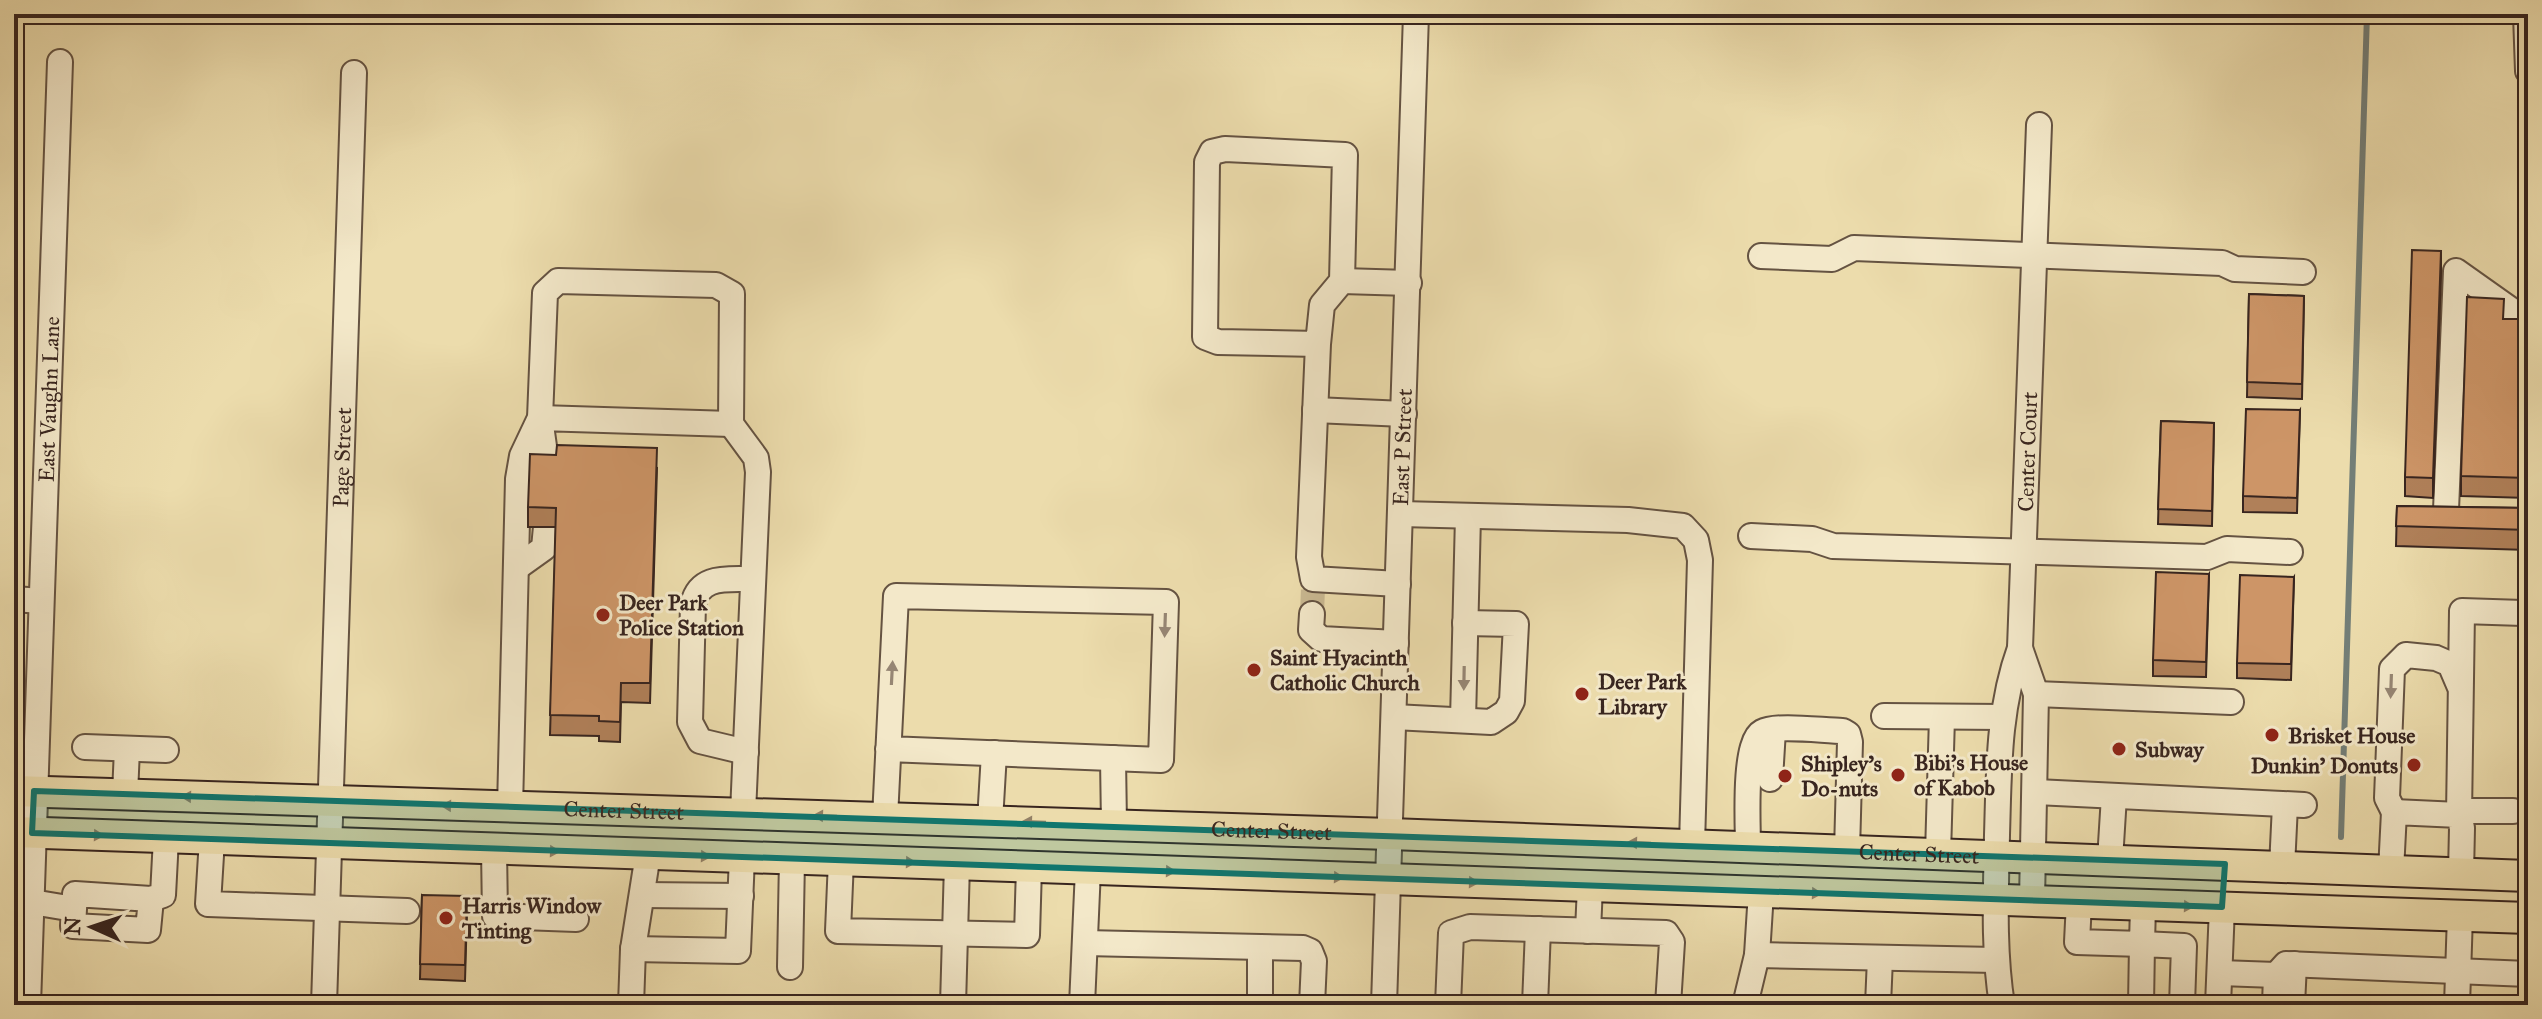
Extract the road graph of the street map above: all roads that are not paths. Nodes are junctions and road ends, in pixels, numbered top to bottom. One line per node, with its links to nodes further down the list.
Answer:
1 (1416, 14): 11 (street, East P Street)
2 (2526, 14): 4 (street)
3 (60, 62): 32 (street, East Vaughn Lane)
4 (2528, 71)
5 (354, 73): 61 (street, Page Street)
6 (2039, 125): 8 (street, Center Court)
7 (1761, 256): 8 (street)
8 (2032, 256): 9 (street); 26 (street, Center Court)
9 (2303, 272)
10 (1342, 281): 11 (street); 13 (street); 13 (street)
11 (1409, 283): 15 (street, East P Street)
12 (2528, 322): 20 (street)
13 (1318, 344): 14 (street)
14 (1315, 410): 15 (street); 30 (street)
15 (1404, 414): 22 (street, East P Street)
16 (540, 418): 17 (street); 17 (street); 18 (street); 28 (street)
17 (731, 424): 29 (street)
18 (548, 475)
19 (2416, 509): 20 (street)
20 (2446, 510): 21 (street)
21 (2473, 511)
22 (1401, 514): 23 (street); 30 (street, East P Street)
23 (1468, 516): 35 (street); 78 (street)
24 (546, 527): 28 (street)
25 (1751, 536): 26 (street)
26 (2023, 552): 27 (street); 37 (street, Center Court)
27 (2290, 552)
28 (516, 568): 63 (street)
29 (753, 579): 52 (street); 52 (street)
30 (1398, 584): 36 (street, East P Street)
31 (14, 599): 32 (street)
32 (41, 601): 47 (street, East Vaughn Lane)
33 (2523, 613): 38 (street)
34 (1312, 614): 36 (street)
35 (1465, 623): 45 (street, one-way to 45); 45 (street)
36 (1396, 643): 42 (street, East P Street)
37 (2020, 648): 39 (street, Center Court); 44 (street, Center Court)
38 (2459, 685): 66 (street, one-way to 66); 68 (street)
39 (2036, 694): 40 (street); 56 (street, Center Court)
40 (2231, 702)
41 (1884, 716): 43 (street)
42 (1394, 717): 45 (street); 74 (street, East P Street)
43 (1942, 717): 44 (street); 83 (street)
44 (2002, 717): 55 (street, Center Court)
45 (1463, 720)
46 (1773, 730): 62 (street); 62 (street); 81 (street)
47 (25, 731): 57 (street, East Vaughn Lane)
48 (85, 747): 49 (street)
49 (127, 749): 51 (street); 59 (street)
50 (888, 749): 53 (street); 54 (street, one-way to 54); 69 (street)
51 (166, 750)
52 (746, 752): 67 (street)
53 (994, 753): 54 (street); 71 (street)
54 (1113, 758): 72 (street)
55 (2000, 762): 56 (street); 84 (street, Center Court)
56 (2036, 763): 58 (street, Center Court)
57 (24, 791): 59 (main road, Center Street); 73 (street, East Vaughn Lane)
58 (2036, 792): 60 (street); 86 (street, Center Court)
59 (125, 794): 61 (main road, Center Street, one-way to 59)
60 (2114, 796): 89 (street); 93 (street)
61 (331, 802): 63 (main road, Center Street, one-way to 61); 77 (street, Page Street)
62 (1749, 806): 79 (street)
63 (510, 808): 64 (main road, Center Street); 80 (main road)
64 (658, 811): 67 (main road, Center Street); 82 (main road)
65 (2513, 811): 68 (street)
66 (2394, 812): 68 (street); 95 (street)
67 (743, 813): 69 (main road, Center Street, one-way to 67); 85 (main road)
68 (2459, 815): 96 (street)
69 (885, 818): 70 (main road, Center Street)
70 (959, 820): 71 (main road, Center Street); 90 (main road)
71 (990, 821): 72 (main road, Center Street, one-way to 71)
72 (1112, 825): 74 (main road, Center Street); 94 (main road)
73 (23, 833): 75 (main road, Center Street, one-way to 75); 103 (street, East Vaughn Lane)
74 (1390, 834): 78 (main road, Center Street, one-way to 74); 98 (street, East P Street)
75 (166, 838): 76 (main road, Center Street); 103 (street)
76 (212, 839): 77 (main road, Center Street); 109 (street)
77 (330, 843): 80 (main road, Center Street); 109 (street, Page Street)
78 (1692, 845): 79 (main road, Center Street)
79 (1748, 847): 81 (main road, Center Street)
80 (502, 849): 82 (main road, Center Street, one-way to 82); 113 (street)
81 (1847, 851): 83 (main road, Center Street)
82 (652, 854): 85 (main road, Center Street, one-way to 85); 101 (street)
83 (1938, 854): 84 (main road, Center Street)
84 (1997, 856): 86 (main road, Center Street); 104 (street, Center Court)
85 (742, 857): 87 (main road, Center Street); 102 (street)
86 (2033, 857): 89 (main road, Center Street); 105 (street, Center Court)
87 (792, 859): 88 (main road, Center Street); 126 (street)
88 (841, 860): 90 (main road, Center Street, one-way to 90); 116 (street)
89 (2110, 860): 91 (main road, Center Street)
90 (957, 864): 92 (main road, Center Street); 116 (street)
91 (2225, 864): 93 (main road, Center Street); 108 (main road)
92 (1029, 867): 94 (main road, Center Street); 116 (street)
93 (2282, 867): 95 (main road, Center Street)
94 (1098, 869): 98 (main road, Center Street, one-way to 98); 117 (street)
95 (2391, 871): 96 (main road, Center Street)
96 (2461, 873): 97 (main road, Center Street)
97 (2528, 876)
98 (1389, 879): 99 (main road, Center Street, one-way to 99); 138 (street, East P Street)
99 (1590, 886): 100 (main road, Center Street); 115 (street)
100 (1761, 892): 104 (main road, Center Street, one-way to 104); 123 (street)
101 (644, 895): 102 (street); 121 (street)
102 (741, 896): 121 (street)
103 (22, 900): 131 (street, East Vaughn Lane)
104 (1995, 900): 105 (main road, Center Street); 125 (street, Center Court)
105 (2032, 901): 106 (main road, Center Street)
106 (2079, 902): 107 (main road, Center Street); 118 (street)
107 (2143, 905): 108 (main road, Center Street, one-way to 108); 118 (street)
108 (2222, 907): 111 (main road, Center Street); 120 (street)
109 (328, 908): 110 (street); 132 (street, Page Street)
110 (407, 911)
111 (2460, 915): 112 (main road, Center Street); 128 (street)
112 (2528, 918)
113 (576, 919)
114 (1538, 929): 115 (street); 139 (street); 140 (street)
115 (1588, 931): 141 (street)
116 (955, 934): 134 (street)
117 (1085, 943): 122 (street); 135 (street)
118 (2142, 944): 119 (street); 145 (street)
119 (2184, 946): 120 (street); 146 (street)
120 (2221, 947): 129 (street)
121 (633, 949): 133 (street)
122 (1260, 949): 136 (street); 137 (street)
123 (1757, 955): 124 (street); 142 (street)
124 (1880, 958): 125 (street); 143 (street)
125 (1995, 960): 144 (street, Center Court)
126 (790, 967)
127 (2285, 970): 128 (street); 129 (street); 148 (street); 149 (street)
128 (2458, 971): 130 (street); 150 (street)
129 (2220, 973): 147 (street)
130 (2528, 974)
131 (28, 1005)
132 (324, 1005)
133 (631, 1005)
134 (953, 1005)
135 (1082, 1005)
136 (1260, 1005)
137 (1312, 1005)
138 (1384, 1005)
139 (1448, 1005)
140 (1535, 1005)
141 (1668, 1005)
142 (1745, 1005)
143 (1878, 1005)
144 (2002, 1005)
145 (2141, 1005)
146 (2182, 1005)
147 (2218, 1005)
148 (2275, 1005)
149 (2292, 1005)
150 (2457, 1005)

